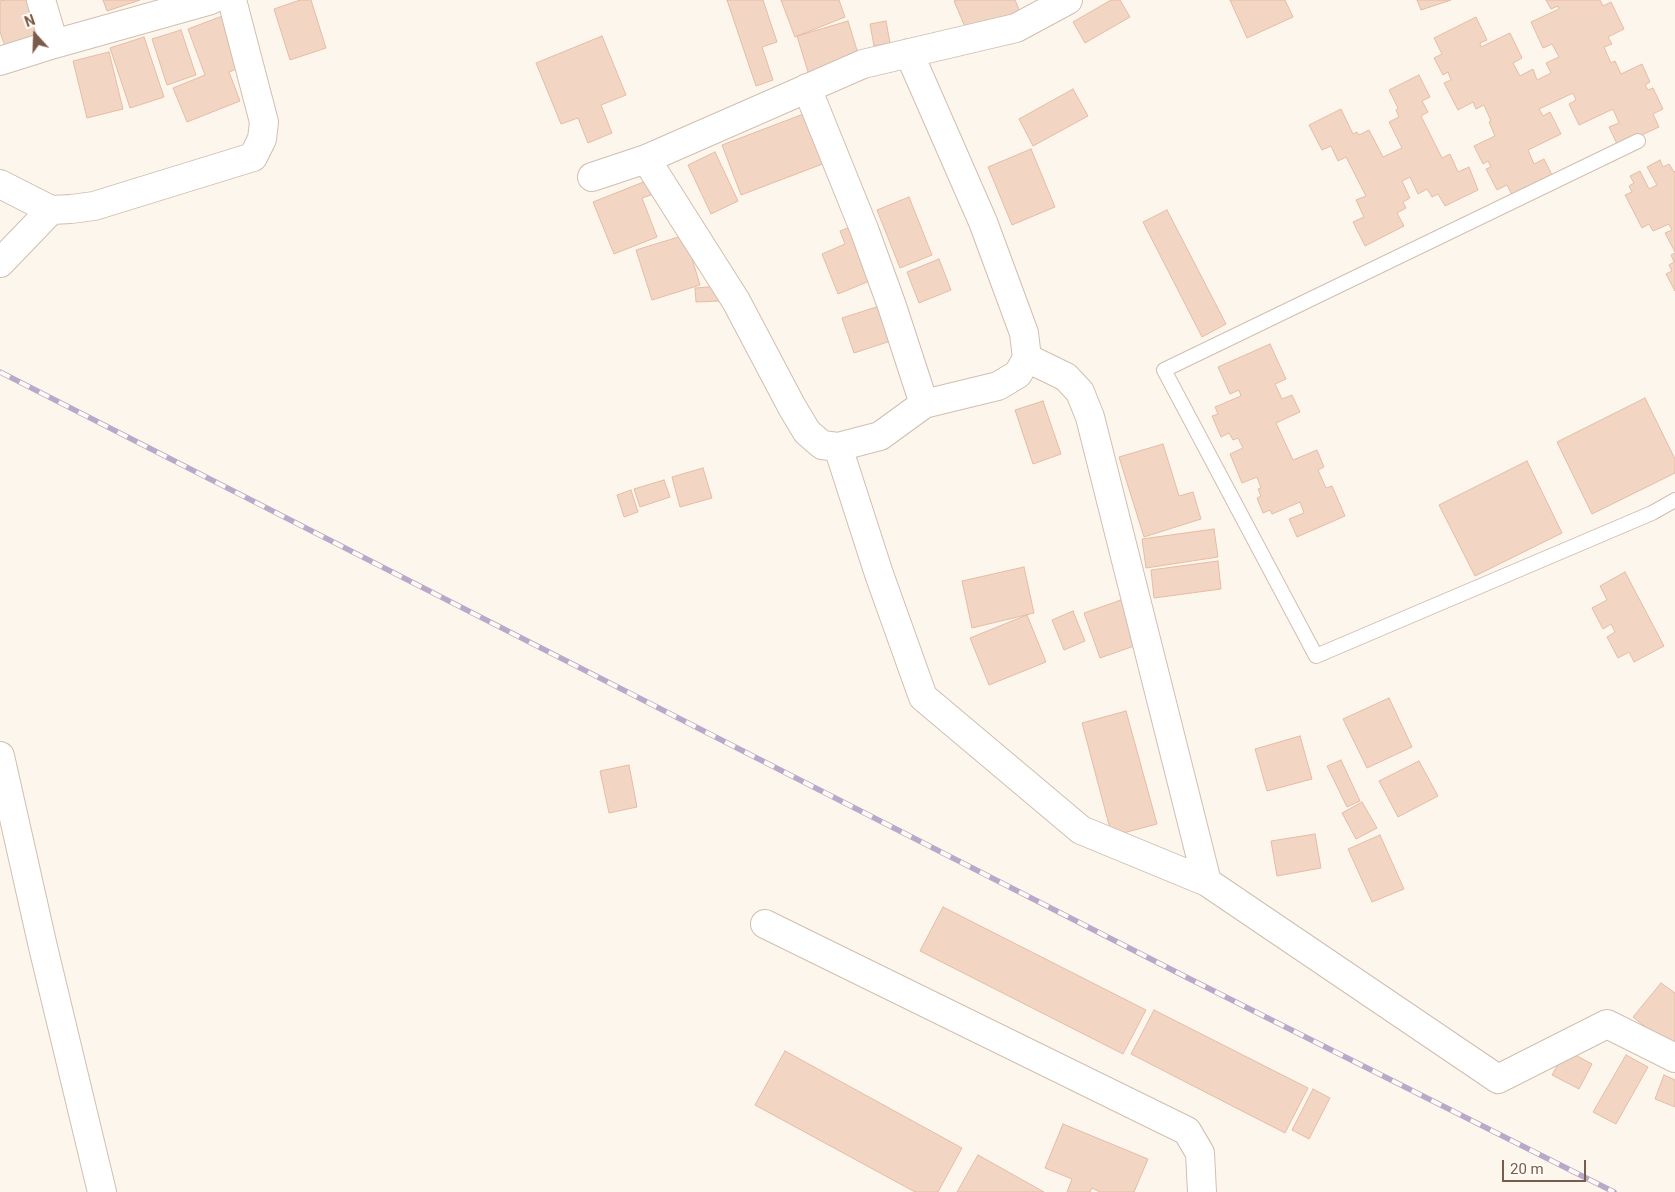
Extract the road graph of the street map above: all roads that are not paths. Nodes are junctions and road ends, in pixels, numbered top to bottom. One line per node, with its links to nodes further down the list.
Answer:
1 (41, 0): 5 (street)
2 (211, 0): 5 (street)
3 (232, 0): 13 (street)
4 (1068, 0): 6 (street)
5 (54, 44): 7 (street)
6 (909, 53): 8 (street); 15 (street)
7 (0, 61)
8 (807, 88): 10 (street); 16 (street)
9 (1638, 141): 18 (lane)
10 (646, 160): 11 (street); 17 (street)
11 (592, 177)
12 (0, 184): 13 (street)
13 (50, 210): 14 (street)
14 (0, 263)
15 (1027, 358): 16 (street); 20 (street)
16 (924, 404): 17 (street)
17 (838, 447): 20 (street)
18 (1675, 500)
19 (0, 756): 23 (street)
20 (1206, 882): 22 (street)
21 (765, 924): 24 (street)
22 (1675, 1058)
23 (102, 1192)
24 (1202, 1192)

